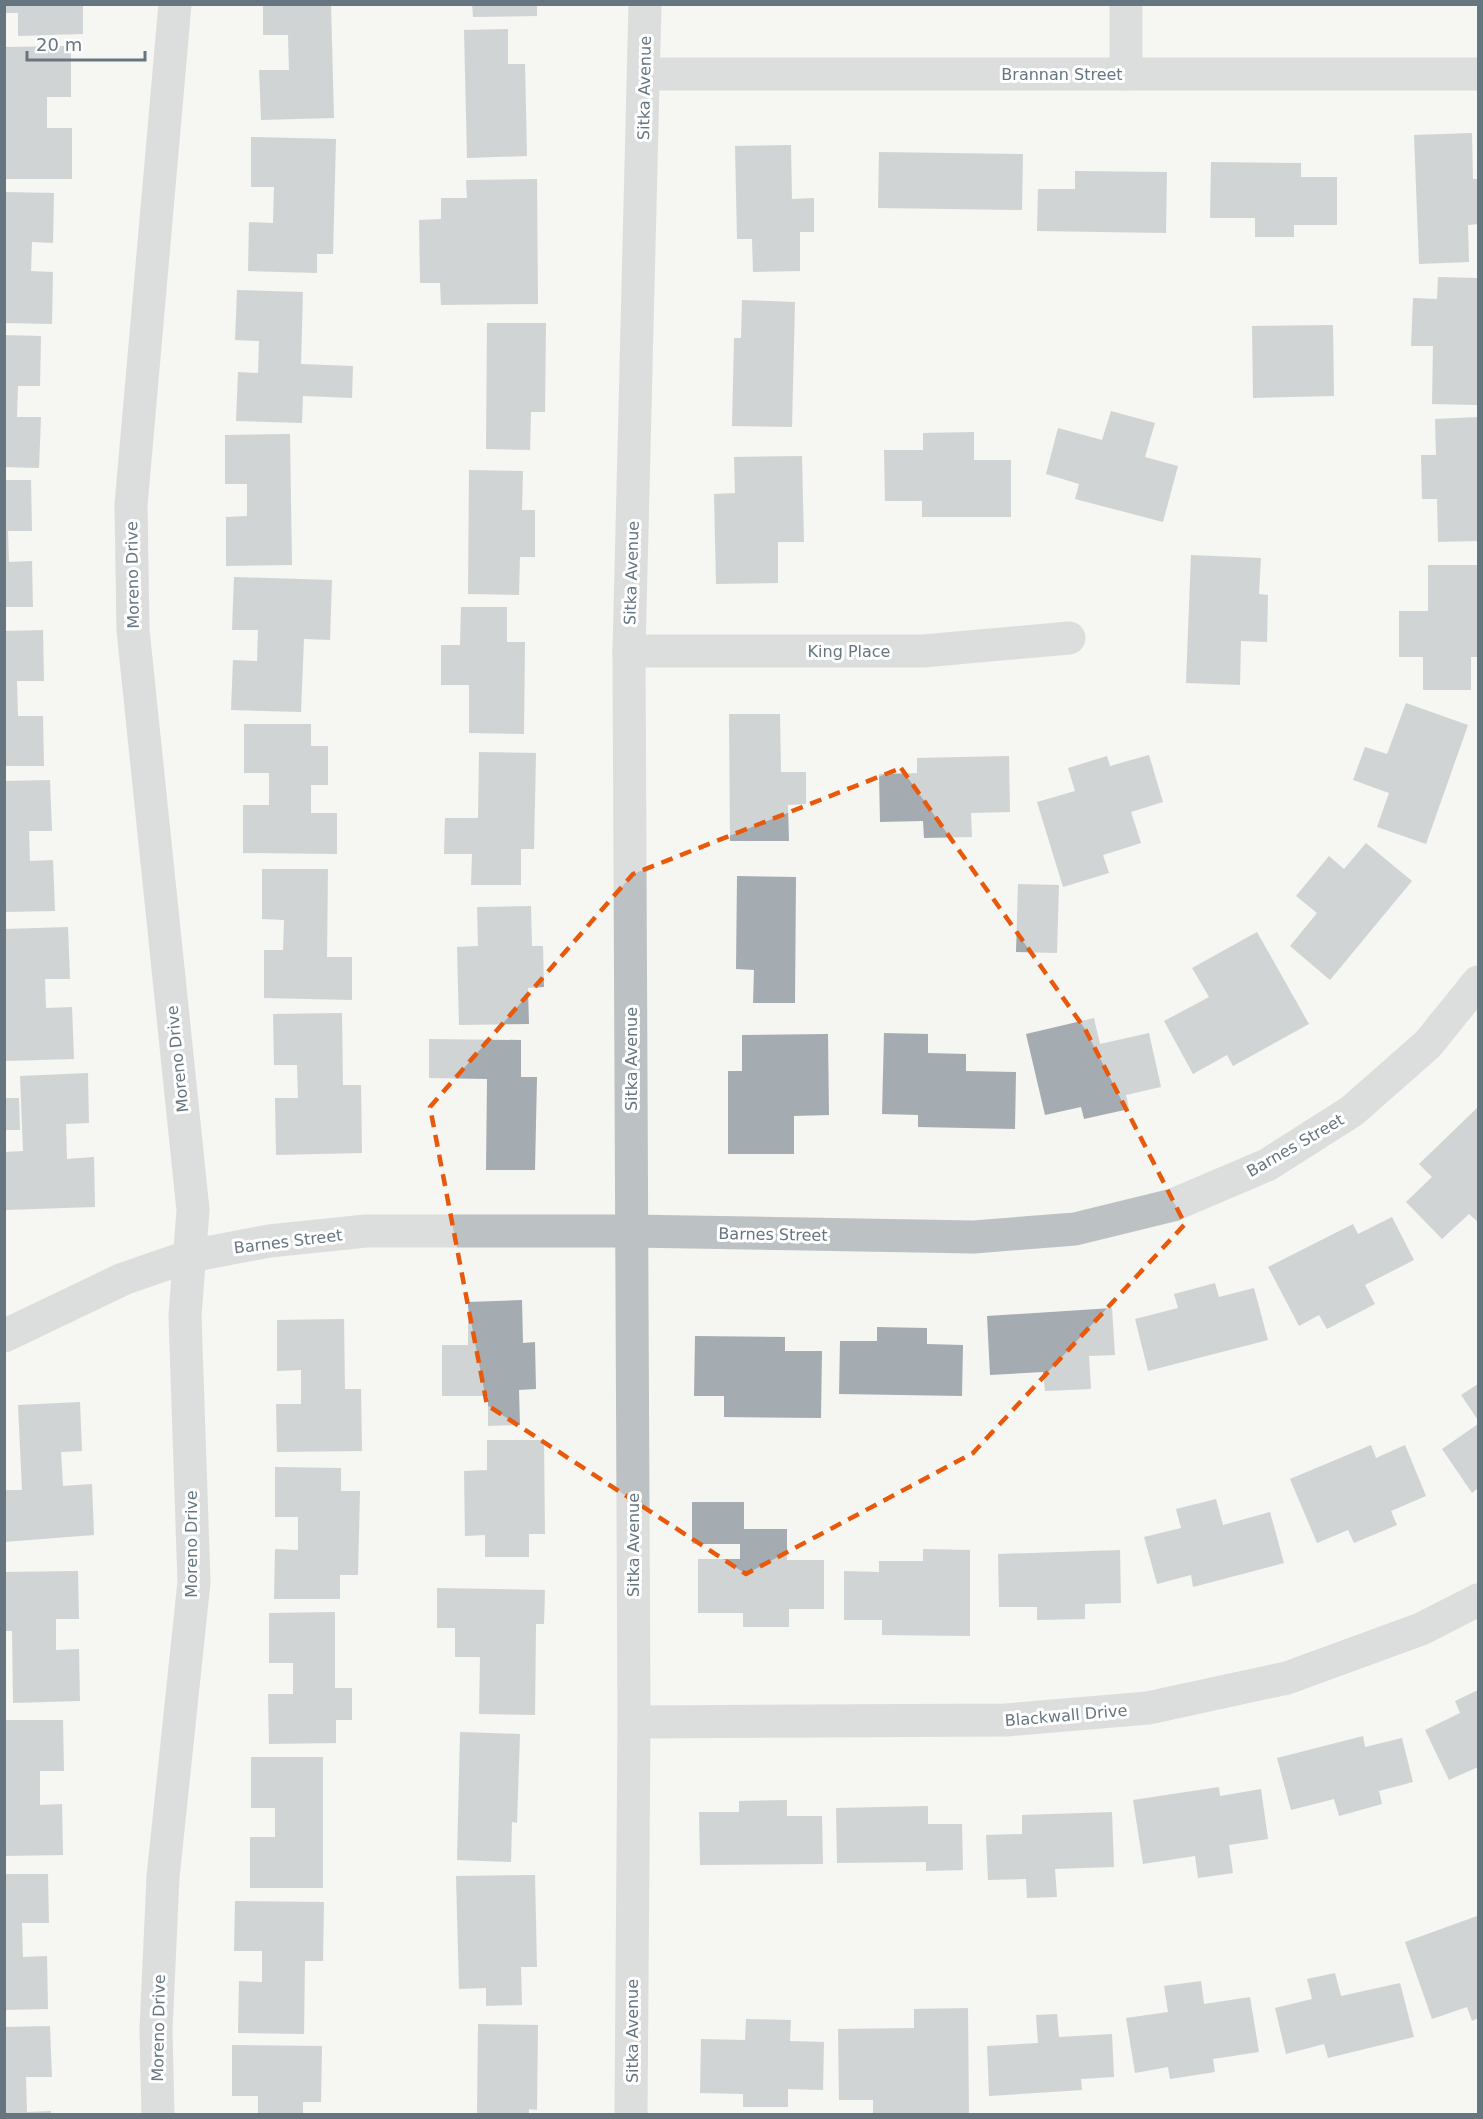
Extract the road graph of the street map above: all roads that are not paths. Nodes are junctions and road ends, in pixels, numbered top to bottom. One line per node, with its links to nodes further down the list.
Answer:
1 (175, 4): 11 (street, Moreno Drive)
2 (645, 4): 4 (street, Sitka Avenue)
3 (1126, 4): 5 (street)
4 (645, 74): 5 (street, Brannan Street); 8 (street, Sitka Avenue)
5 (1126, 74): 6 (street, Brannan Street)
6 (1479, 74)
7 (1069, 638): 8 (street, King Place)
8 (629, 651): 10 (street, Sitka Avenue)
9 (1479, 982): 10 (street, Barnes Street)
10 (632, 1231): 11 (street, Barnes Street); 14 (street, Sitka Avenue)
11 (190, 1256): 12 (street, Barnes Street); 15 (street, Moreno Drive)
12 (4, 1336)
13 (1479, 1600): 14 (street, Blackwall Drive)
14 (634, 1722): 16 (street, Sitka Avenue)
15 (158, 2115)
16 (631, 2115)

